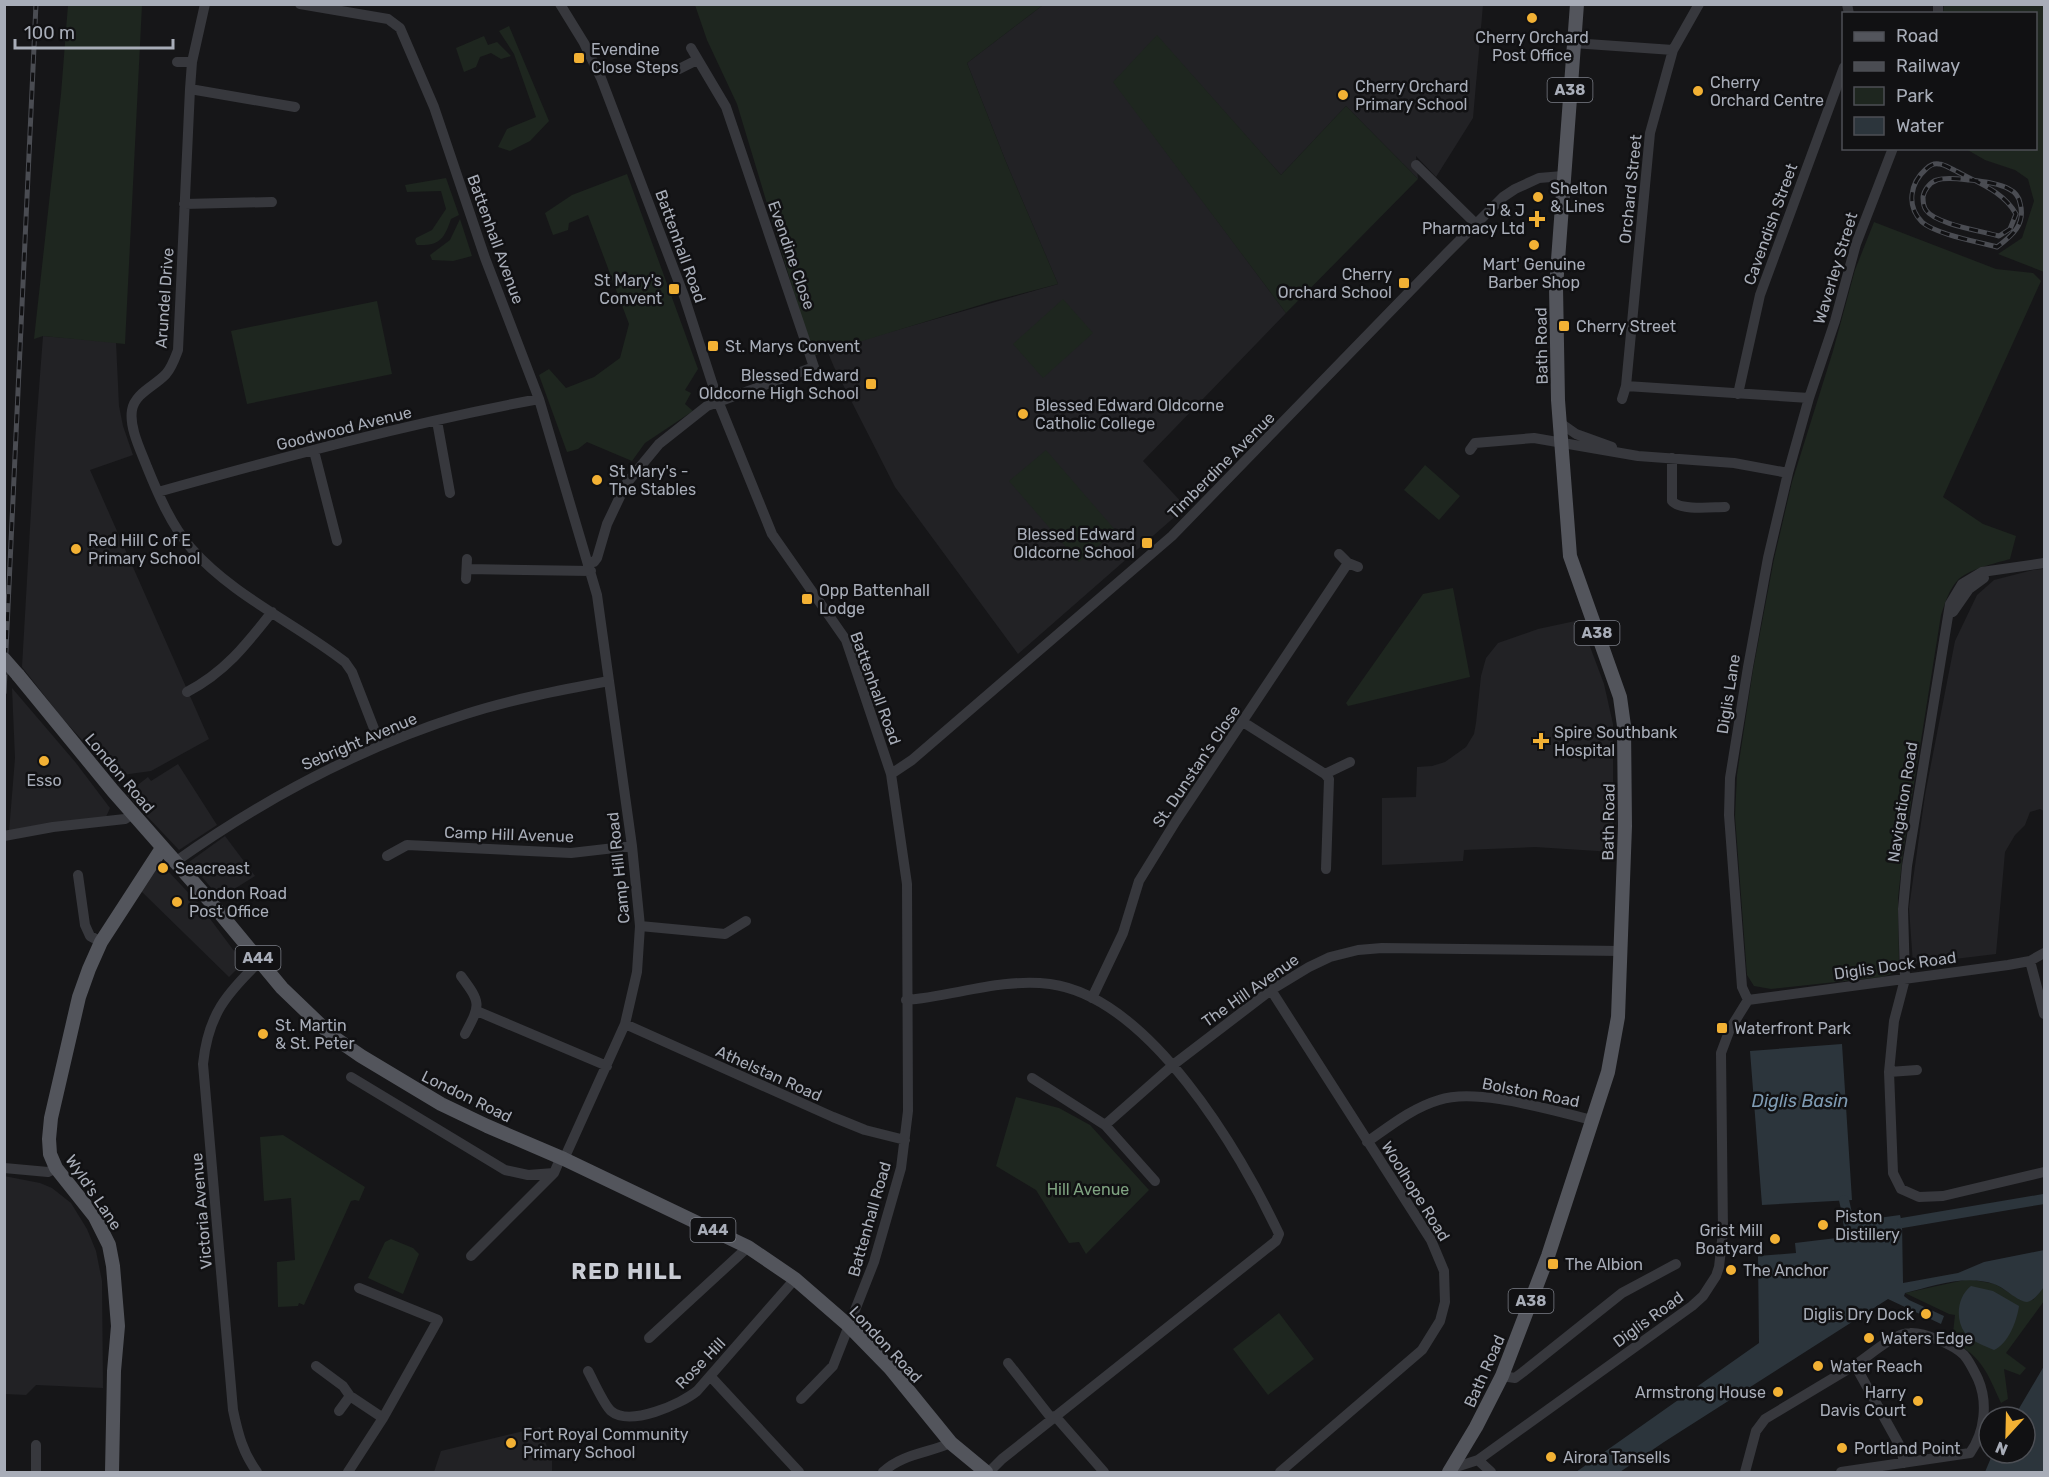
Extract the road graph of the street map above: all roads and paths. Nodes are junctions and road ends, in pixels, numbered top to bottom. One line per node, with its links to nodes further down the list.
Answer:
1 (205, 4): 11 (street, Arundel Drive)
2 (300, 4): 25 (street, Battenhall Avenue)
3 (560, 4): 27 (street, Battenhall Road)
4 (1577, 4): 6 (main road, Bath Road / A38)
5 (1699, 4): 8 (street, Orchard Street)
6 (1573, 43): 8 (street); 18 (main road, Bath Road / A38)
7 (691, 48): 9 (street, Evendine Close)
8 (1673, 50): 22 (street, Orchard Street)
9 (697, 60): 12 (street); 27 (street, Evendine Close)
10 (177, 62): 11 (street)
11 (192, 62): 14 (street, Arundel Drive)
12 (679, 69)
13 (1842, 72): 23 (street, Cavendish Street)
14 (190, 89): 15 (street); 20 (street, Arundel Drive)
15 (295, 107)
16 (1892, 150): 24 (street, Waverley Street)
17 (1416, 165): 21 (street)
18 (1563, 176): 21 (street, Timberdine Avenue); 29 (main road, Bath Road / A38)
19 (272, 202): 20 (street)
20 (184, 204): 36 (street, Arundel Drive)
21 (1475, 224): 51 (street, Timberdine Avenue)
22 (1626, 386): 23 (street); 26 (street, Orchard Street)
23 (1738, 394): 24 (street)
24 (1809, 398): 35 (street, Diglis Lane)
25 (539, 399): 28 (street, Goodwood Avenue); 42 (street, Battenhall Avenue)
26 (1622, 399)
27 (718, 401): 42 (street); 51 (street, Battenhall Road)
28 (437, 421): 31 (street, Goodwood Avenue); 37 (street)
29 (1559, 423): 30 (main road, Bath Road / A38); 33 (street)
30 (1560, 441): 32 (street); 33 (street); 64 (main road, Bath Road / A38)
31 (314, 450): 36 (street, Goodwood Avenue); 39 (street)
32 (1470, 450)
33 (1638, 456): 34 (street)
34 (1672, 458): 35 (street); 38 (street)
35 (1788, 473): 73 (street, Diglis Lane)
36 (158, 492): 44 (street, Arundel Drive)
37 (450, 493)
38 (1725, 507)
39 (337, 541)
40 (1339, 554): 48 (street, St. Dunstan's Close)
41 (2044, 563): 69 (street, Navigation Road)
42 (590, 567): 43 (street); 46 (street, Camp Hill Road)
43 (467, 569)
44 (272, 612): 47 (street); 49 (street, Arundel Drive)
45 (4, 659): 53 (main road, London Road / A44, bridge)
46 (609, 681): 49 (street, Sebright Avenue); 55 (street, Camp Hill Road)
47 (187, 692)
48 (1243, 722): 52 (street); 71 (street, St. Dunstan's Close)
49 (380, 744): 58 (street, Sebright Avenue)
50 (1350, 762): 52 (street)
51 (891, 774): 72 (street, Battenhall Road)
52 (1325, 774): 59 (street)
53 (133, 814): 54 (street); 56 (main road, London Road / A44)
54 (6, 836)
55 (632, 846): 57 (street, Camp Hill Avenue); 62 (street, Camp Hill Road)
56 (162, 848): 58 (main road, London Road / A44); 63 (main road, Wyld's Lane)
57 (387, 856)
58 (175, 862): 66 (main road, London Road / A44)
59 (1326, 869)
60 (78, 875): 63 (street)
61 (746, 921): 62 (street)
62 (640, 926): 76 (street, Camp Hill Road)
63 (101, 942): 90 (main road, Wyld's Lane)
64 (1621, 951): 70 (street, The Hill Avenue); 84 (main road, Bath Road / A38)
65 (2044, 953): 67 (street, Diglis Dock Road)
66 (260, 961): 88 (main road, London Road / A44); 119 (street, Victoria Avenue)
67 (2030, 961): 69 (street, Diglis Dock Road); 75 (street)
68 (461, 976): 74 (street)
69 (1905, 978): 73 (street, Diglis Dock Road); 81 (street, Navigation Road)
70 (1271, 990): 78 (street, The Hill Avenue); 87 (street, Woolhope Road)
71 (1092, 998): 72 (street); 78 (street)
72 (906, 1000): 86 (street, Battenhall Road)
73 (1748, 1000): 114 (street, Diglis Road)
74 (477, 1011): 77 (street); 79 (street)
75 (2044, 1014)
76 (625, 1024): 79 (street, Camp Hill Road); 86 (street, Athelstan Road)
77 (465, 1034)
78 (1173, 1065): 85 (street, The Hill Avenue); 111 (street)
79 (607, 1066): 88 (street, Camp Hill Road)
80 (1917, 1070): 81 (street)
81 (1889, 1072): 91 (street, Navigation Road)
82 (351, 1077): 92 (street)
83 (1032, 1078): 85 (street)
84 (1593, 1120): 87 (street, Bolston Road); 105 (main road, Bath Road / A38)
85 (1105, 1125): 93 (street)
86 (905, 1140): 99 (street, Battenhall Road)
87 (1367, 1142): 125 (street, Woolhope Road)
88 (562, 1158): 92 (street, Camp Hill Road); 94 (main road, London Road / A44)
89 (4, 1168): 90 (street)
90 (56, 1168): 118 (main road, Wyld's Lane)
91 (2044, 1172)
92 (554, 1173): 95 (street)
93 (1155, 1181)
94 (748, 1247): 97 (main road, London Road / A44); 100 (street)
95 (471, 1256)
96 (1676, 1264): 105 (street)
97 (795, 1279): 99 (main road, London Road / A44); 106 (street, Rose Hill)
98 (359, 1288): 110 (street)
99 (848, 1325): 108 (street, Battenhall Road); 112 (main road, London Road / A44)
100 (650, 1338)
101 (1008, 1363): 111 (street)
102 (1855, 1365): 115 (street); 115 (street); 127 (street)
103 (316, 1366): 107 (street)
104 (588, 1371): 106 (street, Rose Hill)
105 (1502, 1376): 116 (main road, Bath Road / A38)
106 (711, 1377): 121 (street)
107 (350, 1396): 109 (street); 110 (street)
108 (801, 1399)
109 (339, 1411)
110 (383, 1418): 120 (street)
111 (1054, 1418): 123 (street); 124 (street)
112 (951, 1443): 122 (street); 123 (main road, London Road / A44)
113 (36, 1445): 117 (street)
114 (1478, 1460): 116 (street, Diglis Road); 126 (street)
115 (1904, 1463): 128 (street)
116 (1451, 1470)
117 (36, 1473)
118 (112, 1473)
119 (257, 1473)
120 (348, 1473)
121 (799, 1473)
122 (883, 1473)
123 (988, 1473)
124 (1104, 1473)
125 (1280, 1473)
126 (1491, 1473)
127 (1745, 1473)
128 (1840, 1473)

